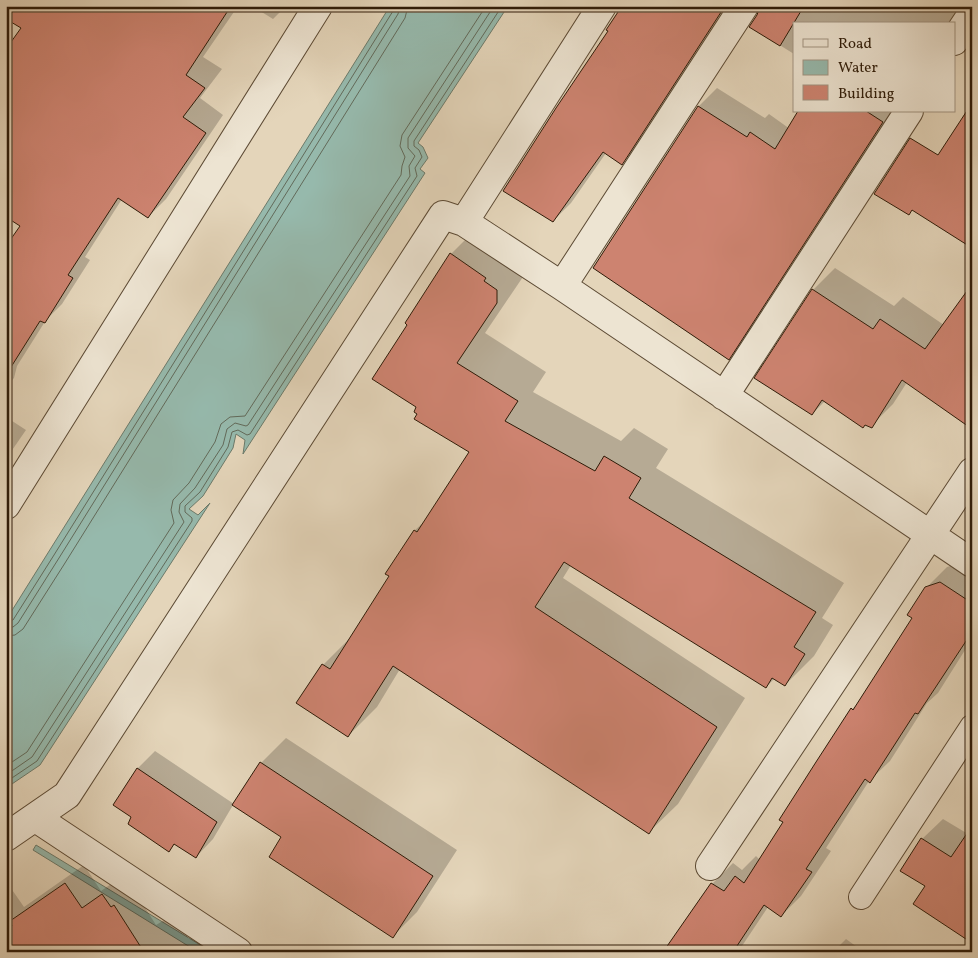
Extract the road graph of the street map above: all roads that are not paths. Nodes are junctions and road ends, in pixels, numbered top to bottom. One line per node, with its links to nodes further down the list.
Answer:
1 (318, 6): 11 (street)
2 (602, 6): 7 (street)
3 (744, 6): 8 (street)
4 (972, 14): 5 (street)
5 (956, 39)
6 (908, 112): 9 (street)
7 (464, 222): 8 (street); 15 (street)
8 (562, 286): 9 (street)
9 (724, 396): 12 (street)
10 (972, 472): 12 (street)
11 (6, 506)
12 (930, 535): 13 (street); 17 (street)
13 (972, 563)
14 (972, 727): 18 (lane)
15 (36, 818): 16 (street); 19 (street)
16 (6, 837)
17 (710, 866)
18 (862, 896)
19 (238, 952)

